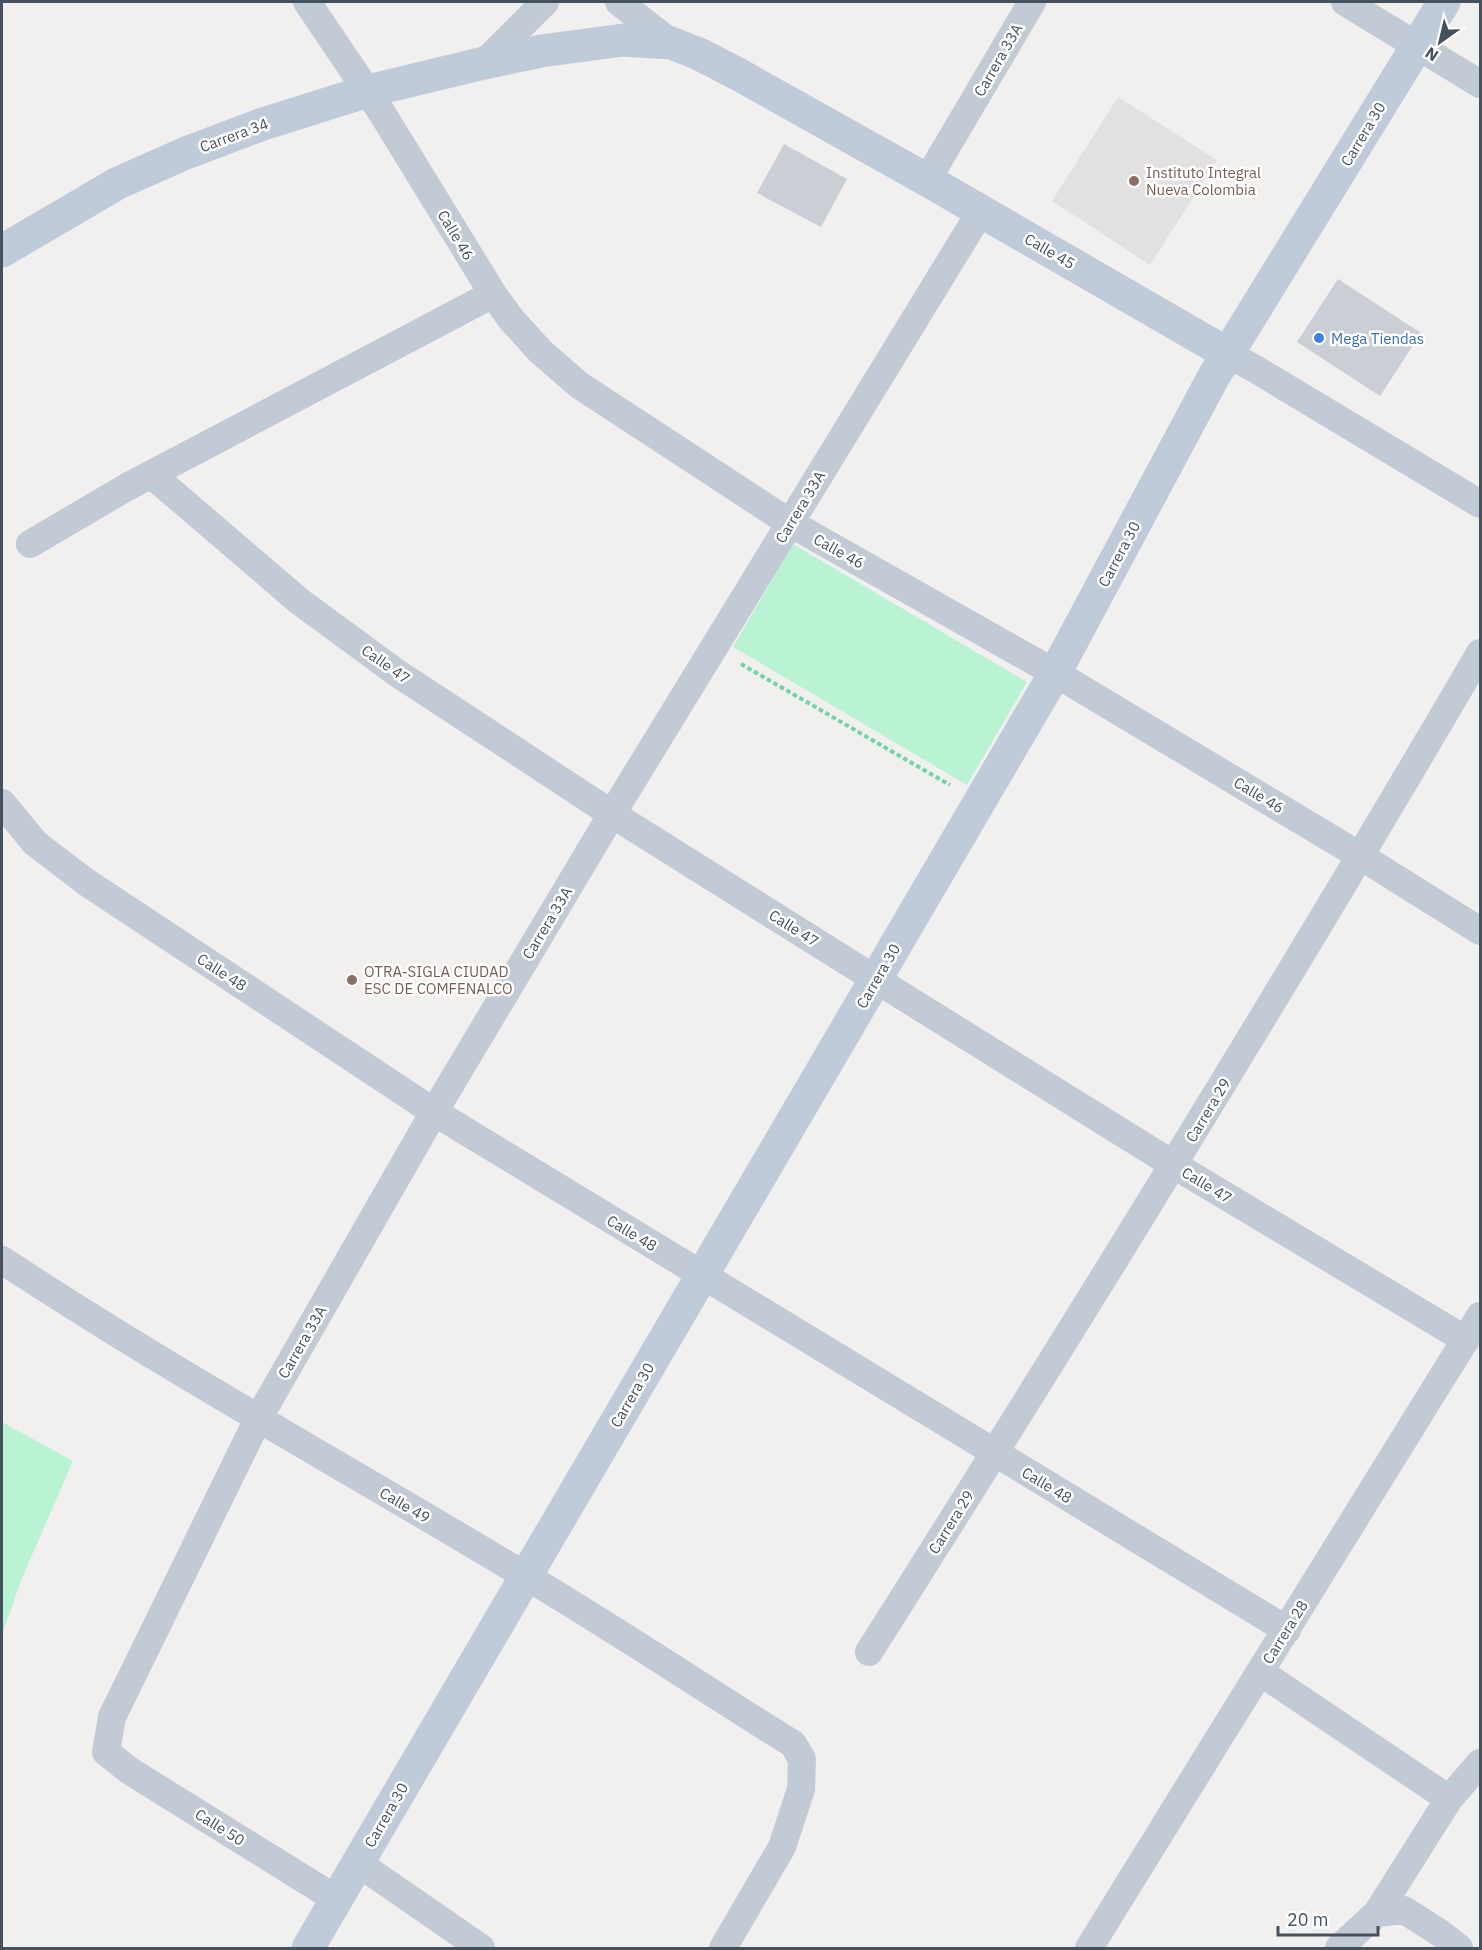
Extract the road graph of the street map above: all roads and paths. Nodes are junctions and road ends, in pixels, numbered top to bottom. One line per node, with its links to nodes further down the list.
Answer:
1 (306, 2): 11 (street, Calle 46)
2 (545, 2): 9 (street)
3 (619, 2): 7 (street, Calle 45)
4 (1032, 2): 12 (street, Carrera 33A)
5 (1345, 2): 8 (street)
6 (1444, 2): 8 (street, Carrera 30)
7 (671, 43): 9 (street, Carrera 34); 12 (street, Calle 45)
8 (1418, 45): 10 (street); 16 (street, Carrera 30)
9 (484, 63): 11 (street, Carrera 34)
10 (1480, 84)
11 (368, 91): 14 (street, Carrera 34); 15 (street, Calle 46)
12 (927, 180): 13 (street, Calle 45)
13 (981, 211): 16 (street, Calle 45); 19 (street, Carrera 33A)
14 (2, 251)
15 (493, 294): 17 (street); 19 (street, Calle 46)
16 (1228, 354): 18 (street, Calle 45); 23 (street, Carrera 30)
17 (152, 475): 20 (street); 26 (street, Calle 47)
18 (1480, 504)
19 (790, 523): 21 (street, Carrera 33A); 23 (street, Calle 46)
20 (30, 544)
21 (714, 648): 24 (path); 26 (street, Carrera 33A)
22 (1480, 653): 27 (street, Carrera 29)
23 (1055, 673): 24 (street, Carrera 30); 27 (street, Calle 46)
24 (979, 802): 29 (street, Carrera 30)
25 (2, 803): 30 (street, Calle 48)
26 (612, 814): 29 (street, Calle 47); 30 (street, Carrera 33A)
27 (1362, 856): 28 (street, Calle 46); 31 (street, Carrera 29)
28 (1480, 931)
29 (876, 979): 31 (street, Calle 47); 33 (street, Carrera 30)
30 (434, 1112): 33 (street, Calle 48); 36 (street, Carrera 33A)
31 (1174, 1165): 35 (street, Calle 47); 37 (street, Carrera 29)
32 (2, 1260): 36 (street, Calle 49)
33 (702, 1276): 37 (street, Calle 48); 38 (street, Carrera 30)
34 (1480, 1316): 35 (street, Carrera 28)
35 (1466, 1340): 39 (street, Carrera 28)
36 (258, 1419): 38 (street, Calle 49); 42 (street, Carrera 33A)
37 (994, 1454): 39 (street, Calle 48); 40 (street, Carrera 29)
38 (526, 1576): 45 (street, Carrera 30); 50 (street, Calle 49)
39 (1287, 1629): 41 (street, Carrera 28)
40 (868, 1652)
41 (1260, 1672): 44 (street); 51 (street, Carrera 28)
42 (106, 1752): 46 (street, Calle 50)
43 (1480, 1763): 44 (street)
44 (1449, 1798): 47 (street)
45 (358, 1863): 46 (street, Carrera 30); 49 (street)
46 (336, 1899): 48 (street, Carrera 30)
47 (1377, 1913): 52 (street); 53 (street)
48 (308, 1948)
49 (481, 1948)
50 (723, 1948)
51 (1089, 1948)
52 (1339, 1948)
53 (1459, 1948)

